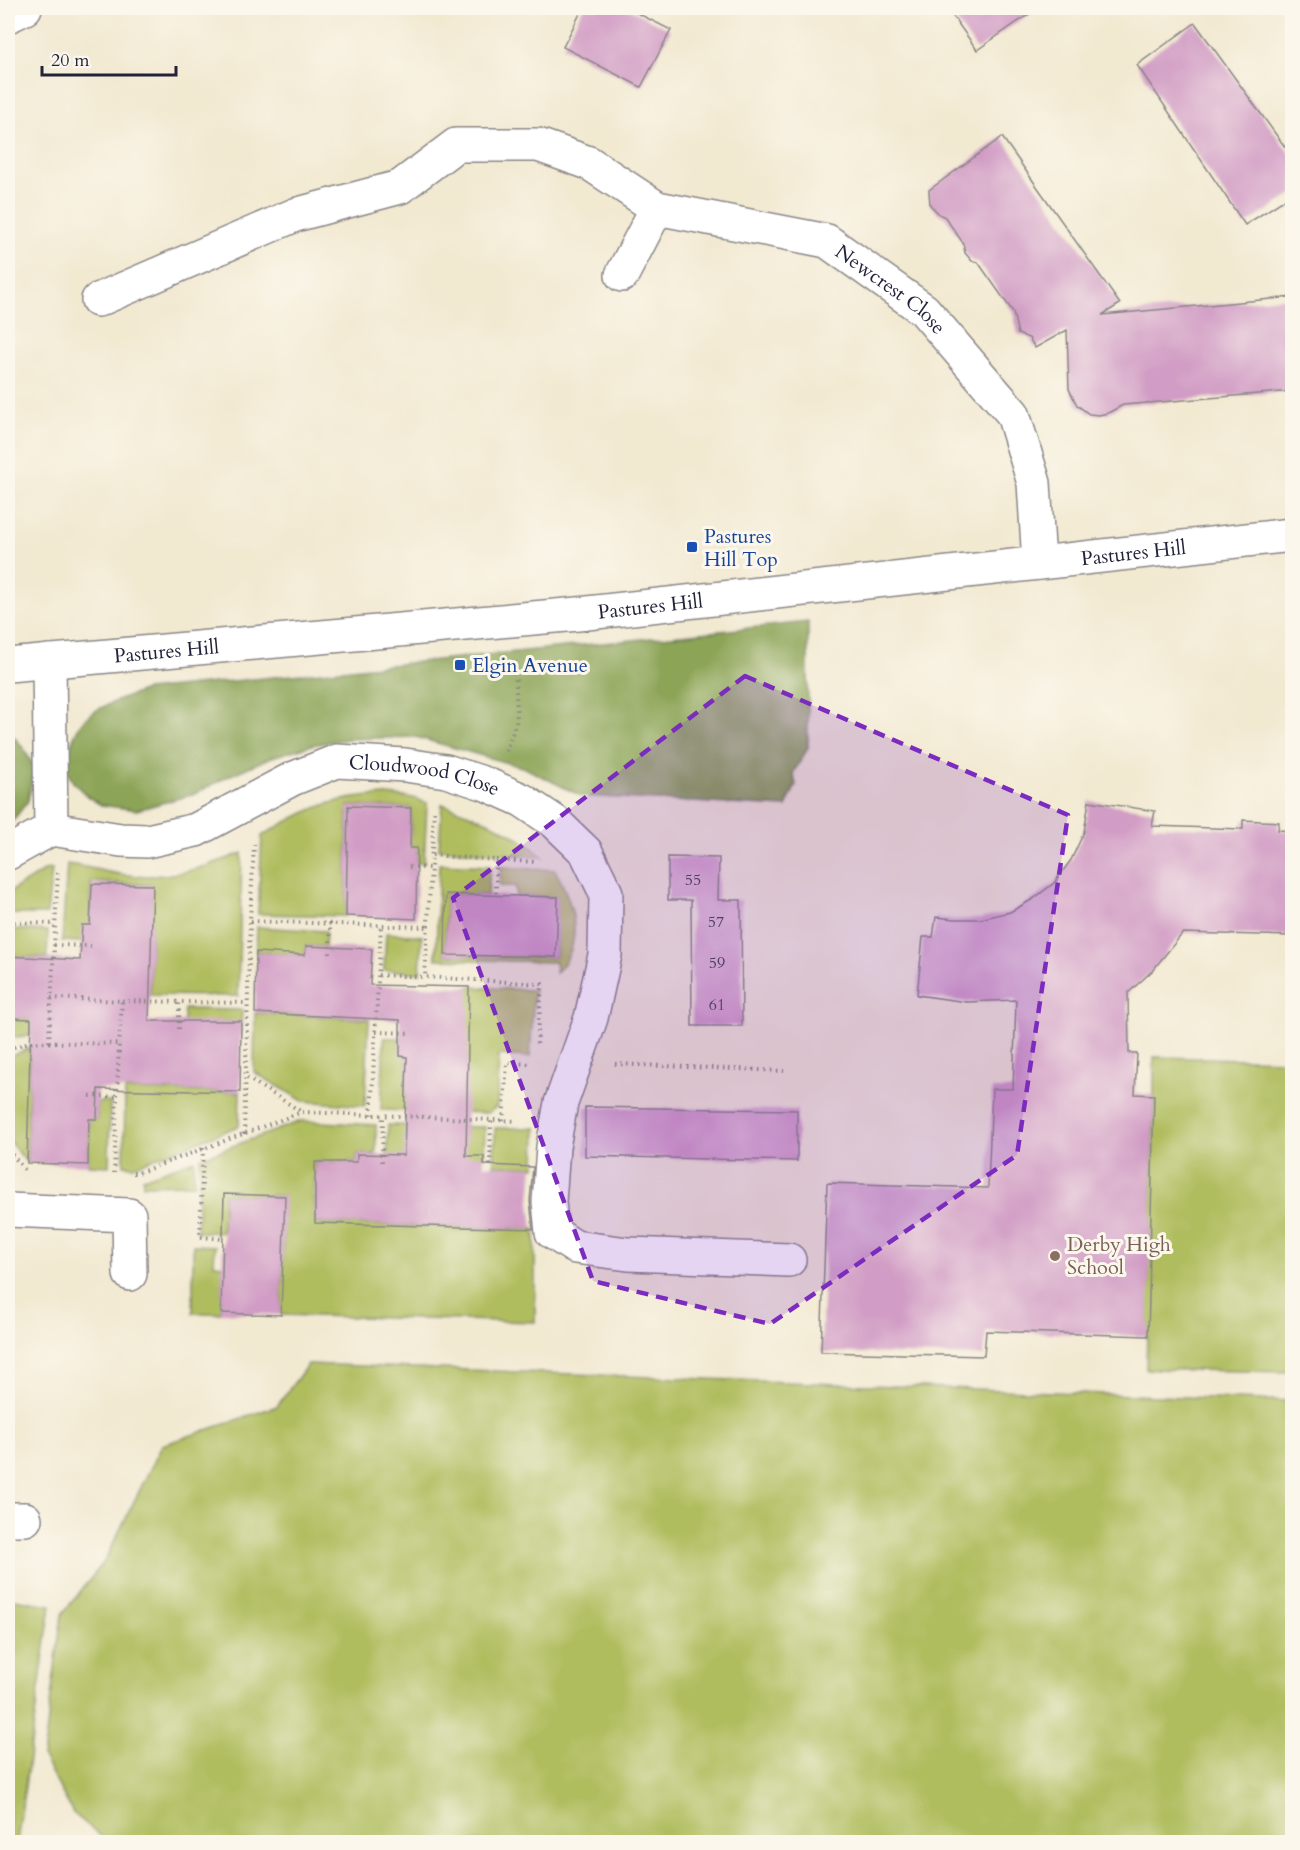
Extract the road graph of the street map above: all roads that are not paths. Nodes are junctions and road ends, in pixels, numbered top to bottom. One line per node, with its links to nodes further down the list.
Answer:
1 (25, 8): 2 (street)
2 (8, 16)
3 (657, 208): 4 (street); 5 (street, Newcrest Close); 7 (street, Newcrest Close)
4 (622, 275)
5 (98, 300)
6 (1293, 535): 7 (street, Pastures Hill)
7 (1039, 563): 8 (street, Pastures Hill)
8 (49, 660): 9 (street, Pastures Hill); 10 (street)
9 (8, 665)
10 (56, 830): 11 (street); 13 (street, Cloudwood Close)
11 (8, 853)
12 (8, 1210): 14 (street)
13 (789, 1260)
14 (130, 1274)

